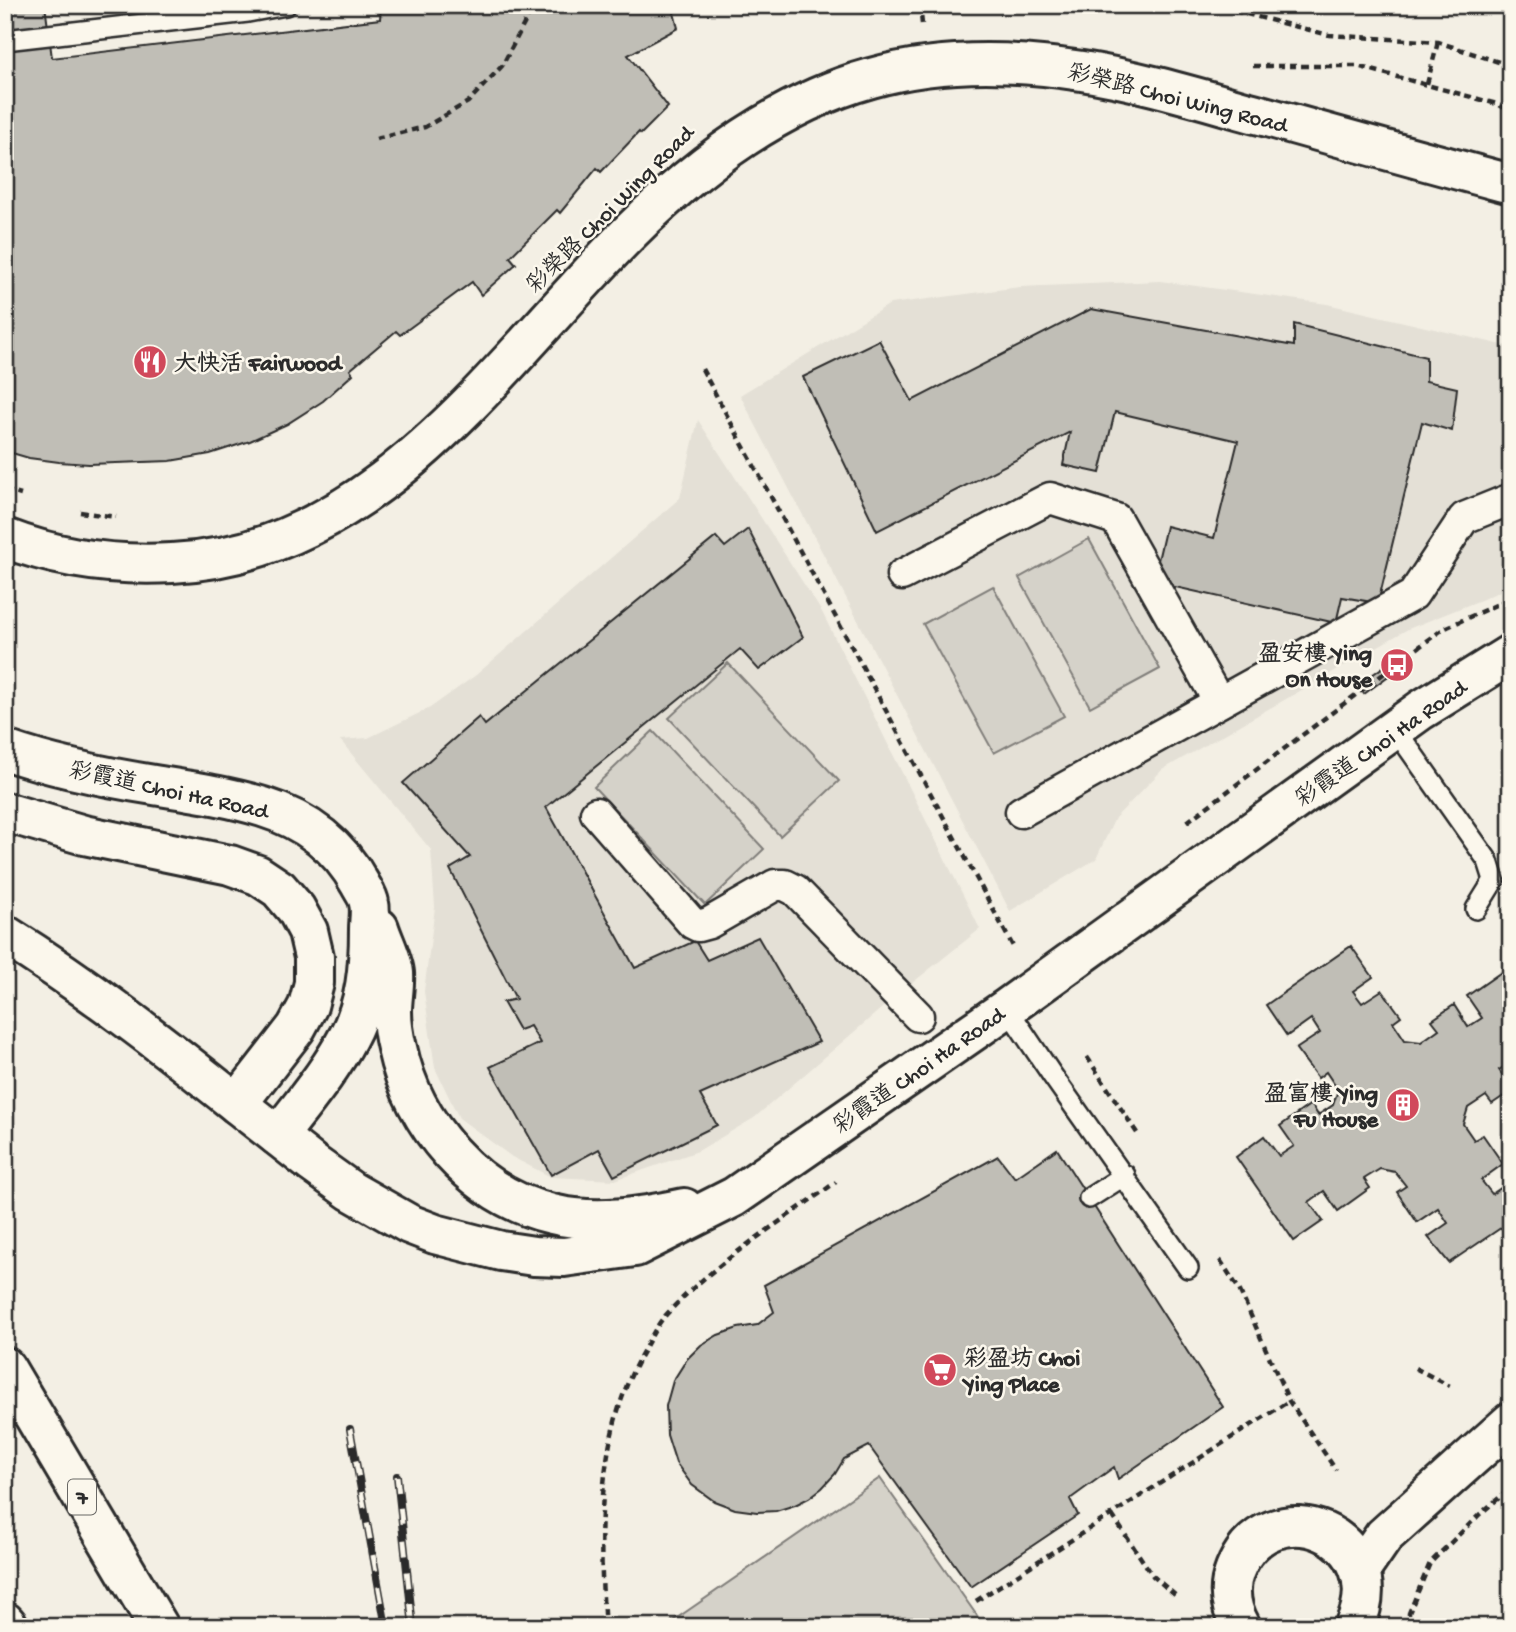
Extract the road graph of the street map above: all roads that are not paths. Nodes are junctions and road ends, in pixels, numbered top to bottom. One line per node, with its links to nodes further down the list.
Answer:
1 (286, 5): 2 (lane)
2 (5, 40)
3 (1511, 184): 5 (main road, 彩榮路 Choi Wing Road)
4 (1511, 499): 8 (street)
5 (5, 538)
6 (902, 575): 8 (street)
7 (1511, 654): 9 (main road, 彩霞道 Choi Ha Road)
8 (1219, 702): 12 (street)
9 (1395, 729): 15 (lane); 17 (main road, 彩霞道 Choi Ha Road)
10 (5, 750): 14 (main road, 彩霞道 Choi Ha Road)
11 (5, 812): 19 (main road)
12 (1021, 812)
13 (596, 813): 18 (street)
14 (369, 901): 20 (main road, 彩霞道 Choi Ha Road); 22 (main road)
15 (1476, 909)
16 (5, 935): 19 (main road, 彩霞道 Choi Ha Road)
17 (1007, 1007): 21 (lane); 22 (main road, 彩霞道 Choi Ha Road)
18 (918, 1016)
19 (237, 1104): 20 (main road, 彩霞道 Choi Ha Road)
20 (278, 1136): 22 (main road, 彩霞道 Choi Ha Road)
21 (1125, 1175): 23 (lane); 24 (lane)
22 (734, 1197)
23 (1089, 1198)
24 (1188, 1268)
25 (5, 1367): 31 (main road, 7)
26 (1511, 1422): 27 (main road)
27 (1360, 1571): 29 (main road); 32 (main road)
28 (5, 1622): 30 (main road)
29 (1234, 1624)
30 (9, 1627)
31 (159, 1627)
32 (1354, 1627)

